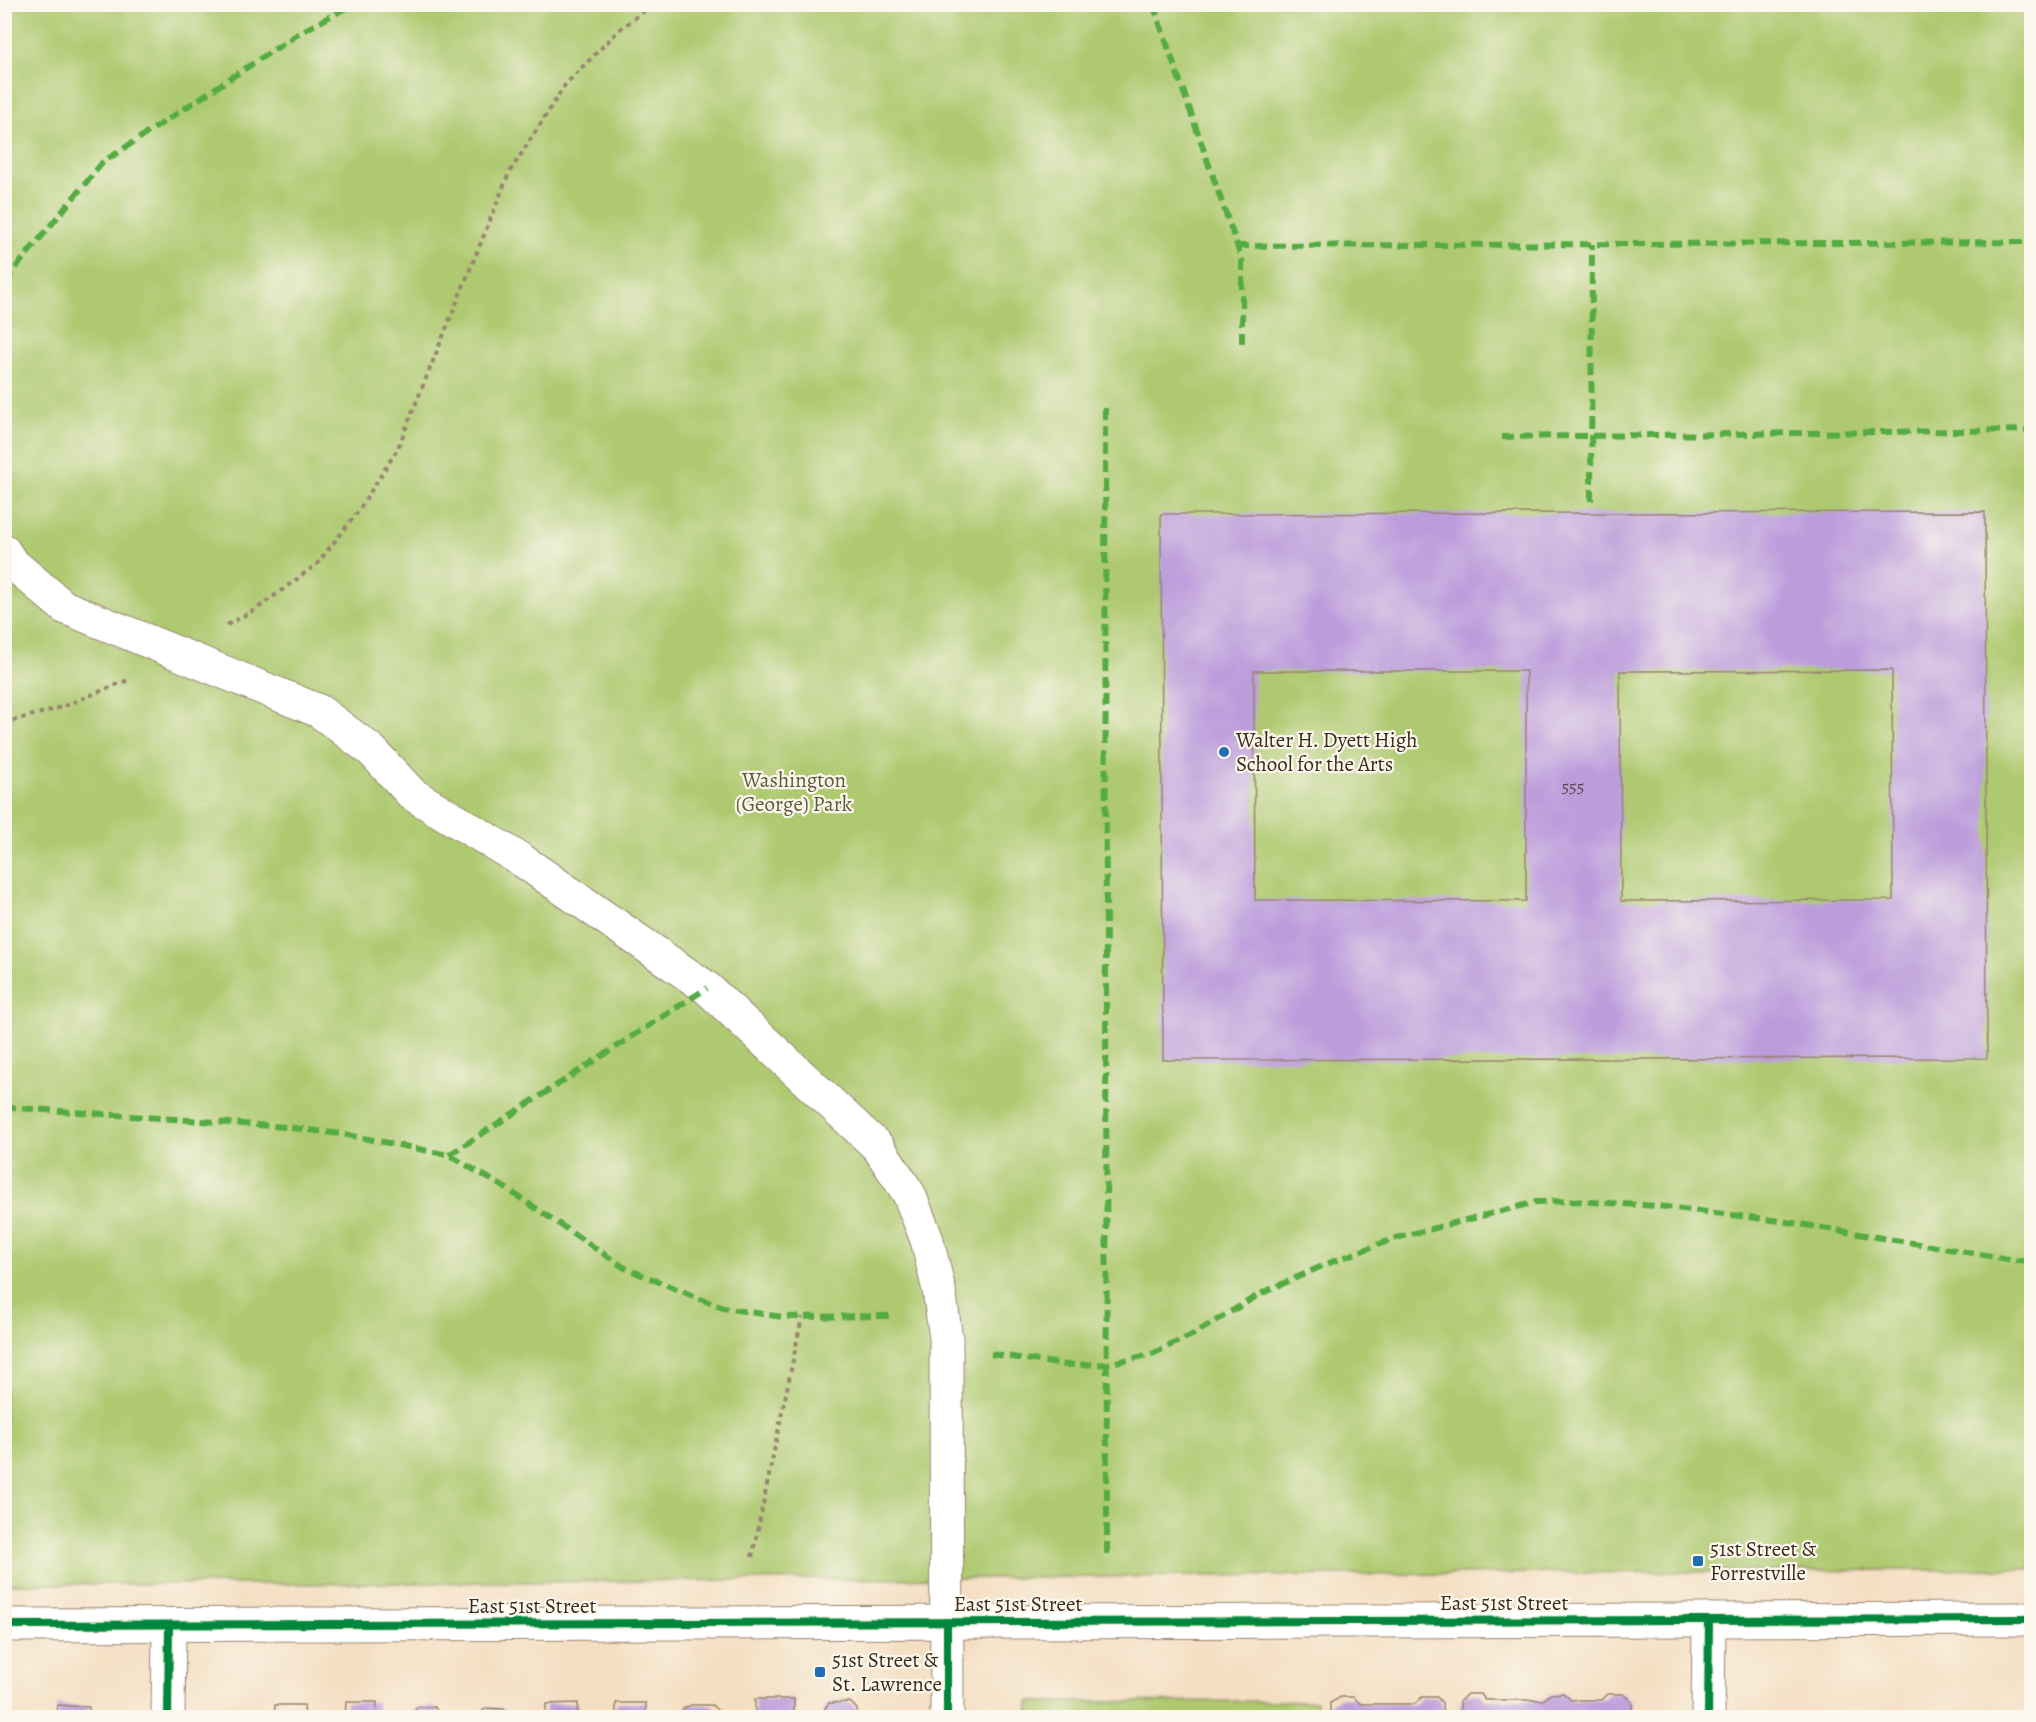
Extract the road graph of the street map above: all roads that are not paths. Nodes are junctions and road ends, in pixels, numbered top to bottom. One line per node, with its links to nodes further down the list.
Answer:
1 (4, 551): 4 (main road)
2 (2031, 1619): 3 (main road, East 51st Street)
3 (1709, 1620): 4 (main road, East 51st Street); 9 (main road)
4 (947, 1622): 6 (main road, East 51st Street); 8 (main road)
5 (4, 1625): 6 (main road, East 51st Street)
6 (169, 1625): 7 (main road)
7 (168, 1718)
8 (947, 1718)
9 (1708, 1718)

